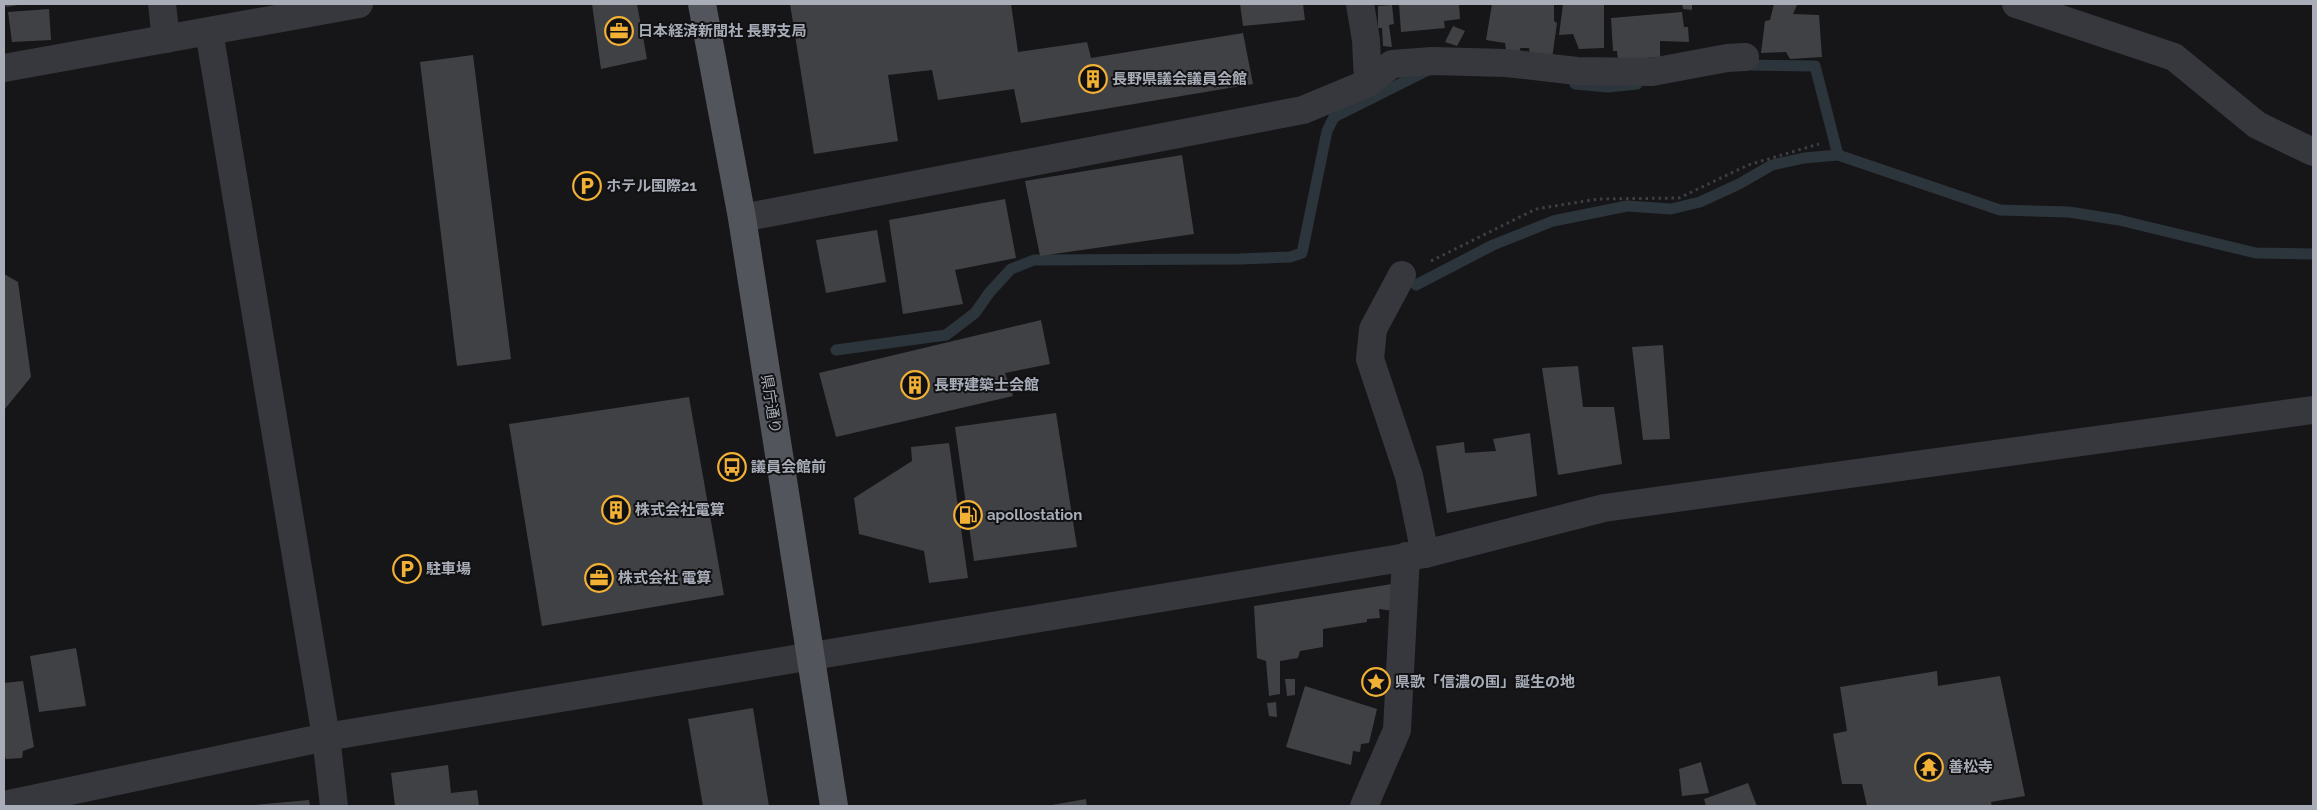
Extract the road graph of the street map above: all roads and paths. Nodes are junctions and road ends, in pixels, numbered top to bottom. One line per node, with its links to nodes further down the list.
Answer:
1 (162, 4): 7 (street)
2 (359, 4): 6 (street)
3 (702, 4): 13 (main road, 県庁通り)
4 (1360, 4): 10 (street)
5 (2016, 4): 12 (street)
6 (208, 31): 7 (street); 18 (street)
7 (166, 39): 9 (street)
8 (1745, 57): 10 (street)
9 (4, 68)
10 (1368, 82): 13 (street)
11 (1819, 144): 14 (path)
12 (2313, 152)
13 (742, 218): 17 (main road, 県庁通り)
14 (1402, 275): 16 (street)
15 (2313, 410): 16 (street)
16 (1415, 555): 17 (street); 23 (street)
17 (809, 657): 18 (street); 22 (main road, 県庁通り)
18 (326, 737): 19 (street); 21 (street)
19 (33, 803): 20 (street)
20 (4, 805)
21 (334, 806)
22 (834, 806)
23 (1364, 806)

